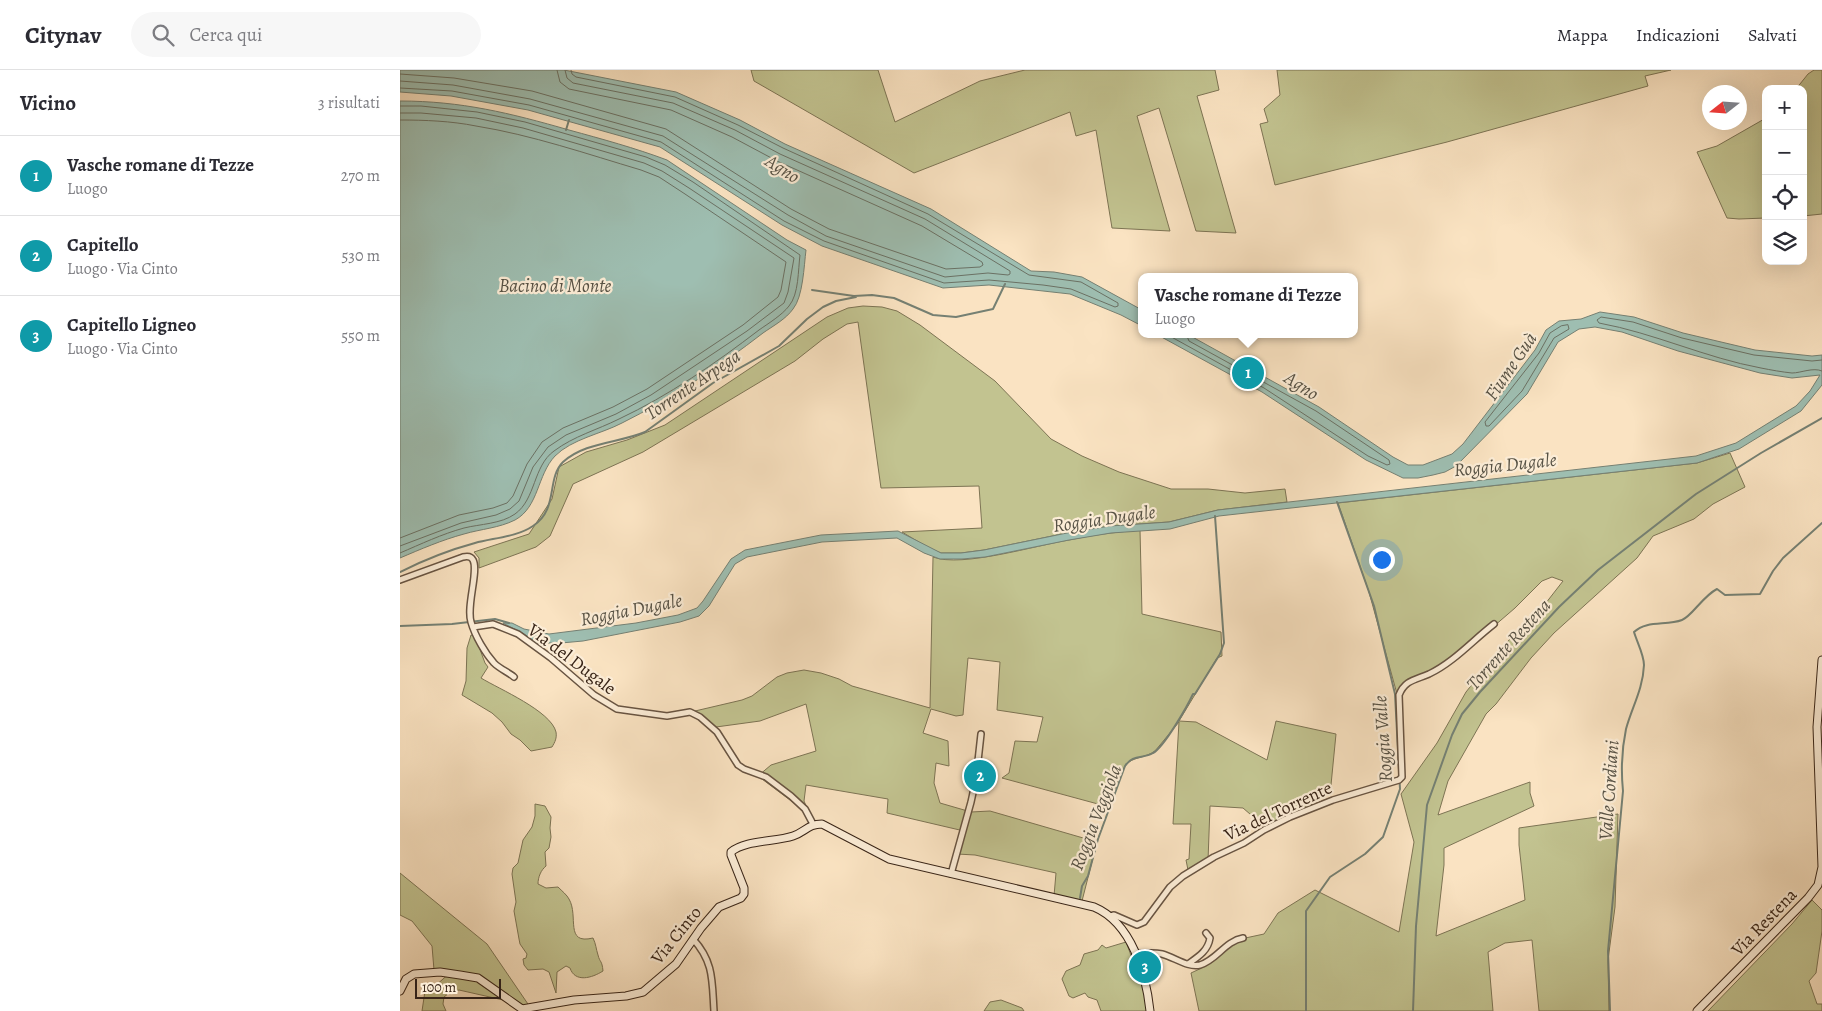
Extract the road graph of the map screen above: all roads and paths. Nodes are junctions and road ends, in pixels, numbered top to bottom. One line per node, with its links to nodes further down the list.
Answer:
1 (400, 580): 3 (street)
2 (1494, 624): 9 (street, Via del Torrente)
3 (473, 626): 5 (street); 7 (street, Via del Dugale)
4 (1822, 660): 18 (street, Via Restena)
5 (514, 676)
6 (981, 734): 8 (street)
7 (813, 824): 8 (street); 12 (street, Via Cinto)
8 (951, 874): 9 (street)
9 (1110, 916): 13 (street)
10 (1206, 933): 14 (street)
11 (1242, 938): 14 (street)
12 (693, 939): 15 (street, Via Cinto); 16 (street)
13 (1135, 954): 14 (street); 17 (street)
14 (1188, 964)
15 (400, 991)
16 (714, 1011)
17 (1150, 1011)
18 (1697, 1011)

